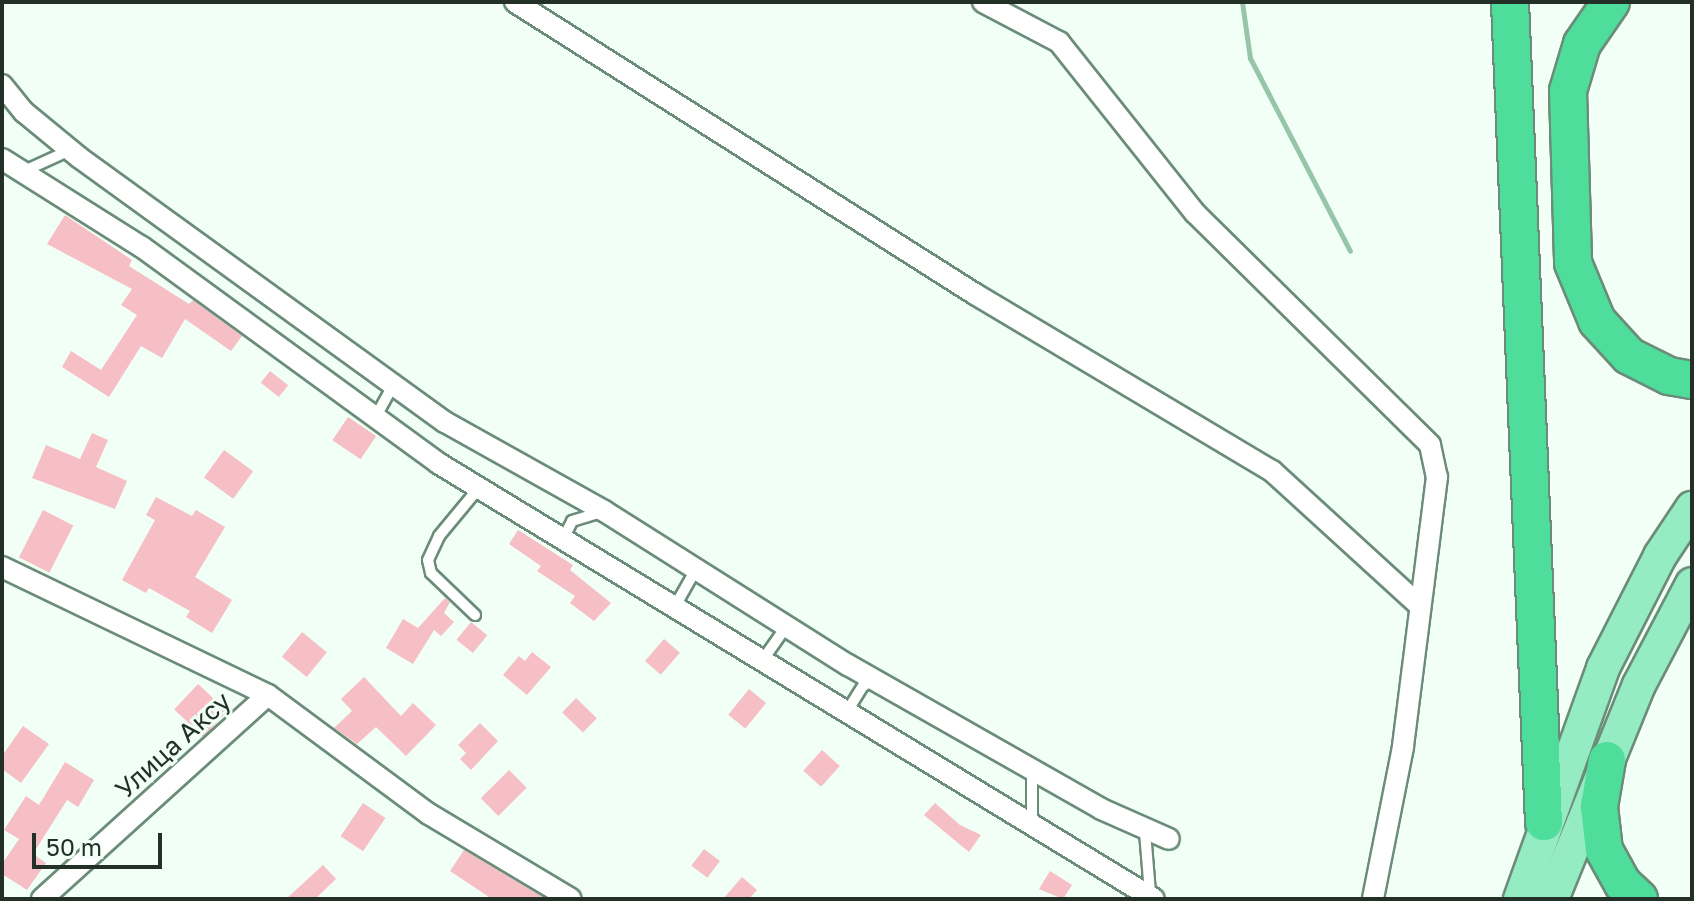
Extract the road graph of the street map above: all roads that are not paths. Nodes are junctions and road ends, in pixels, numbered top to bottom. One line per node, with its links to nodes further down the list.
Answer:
1 (515, 2): 19 (street)
2 (983, 2): 19 (street)
3 (1510, 2): 29 (highway)
4 (1611, 2): 9 (highway)
5 (3, 89): 6 (street)
6 (70, 150): 8 (lane); 10 (street)
7 (2, 159): 8 (street)
8 (22, 172): 11 (street)
9 (1692, 380)
10 (393, 386): 11 (lane); 14 (street)
11 (375, 418): 12 (street)
12 (478, 489): 15 (street); 21 (lane)
13 (1692, 508): 29 (main road)
14 (604, 511): 15 (lane); 17 (street)
15 (575, 549): 20 (street)
16 (2, 567): 25 (street)
17 (695, 571): 20 (lane); 22 (street)
18 (1692, 584): 27 (main road)
19 (1419, 605): 38 (street)
20 (674, 609): 23 (street)
21 (475, 615)
22 (786, 627): 23 (lane); 24 (street)
23 (766, 665): 26 (street)
24 (874, 679): 26 (lane); 28 (street)
25 (268, 695): 36 (street, Улица Аксу); 37 (street)
26 (853, 720): 30 (street)
27 (1607, 760): 34 (main road); 40 (highway)
28 (1032, 767): 30 (lane); 31 (street)
29 (1544, 822): 33 (main road)
30 (1032, 827): 35 (street)
31 (1145, 832): 32 (street); 35 (lane)
32 (1169, 839)
33 (1532, 860): 34 (main road); 39 (main road)
34 (1556, 886)
35 (1153, 898)
36 (42, 899)
37 (569, 899)
38 (1373, 899)
39 (1520, 899)
40 (1639, 899)

